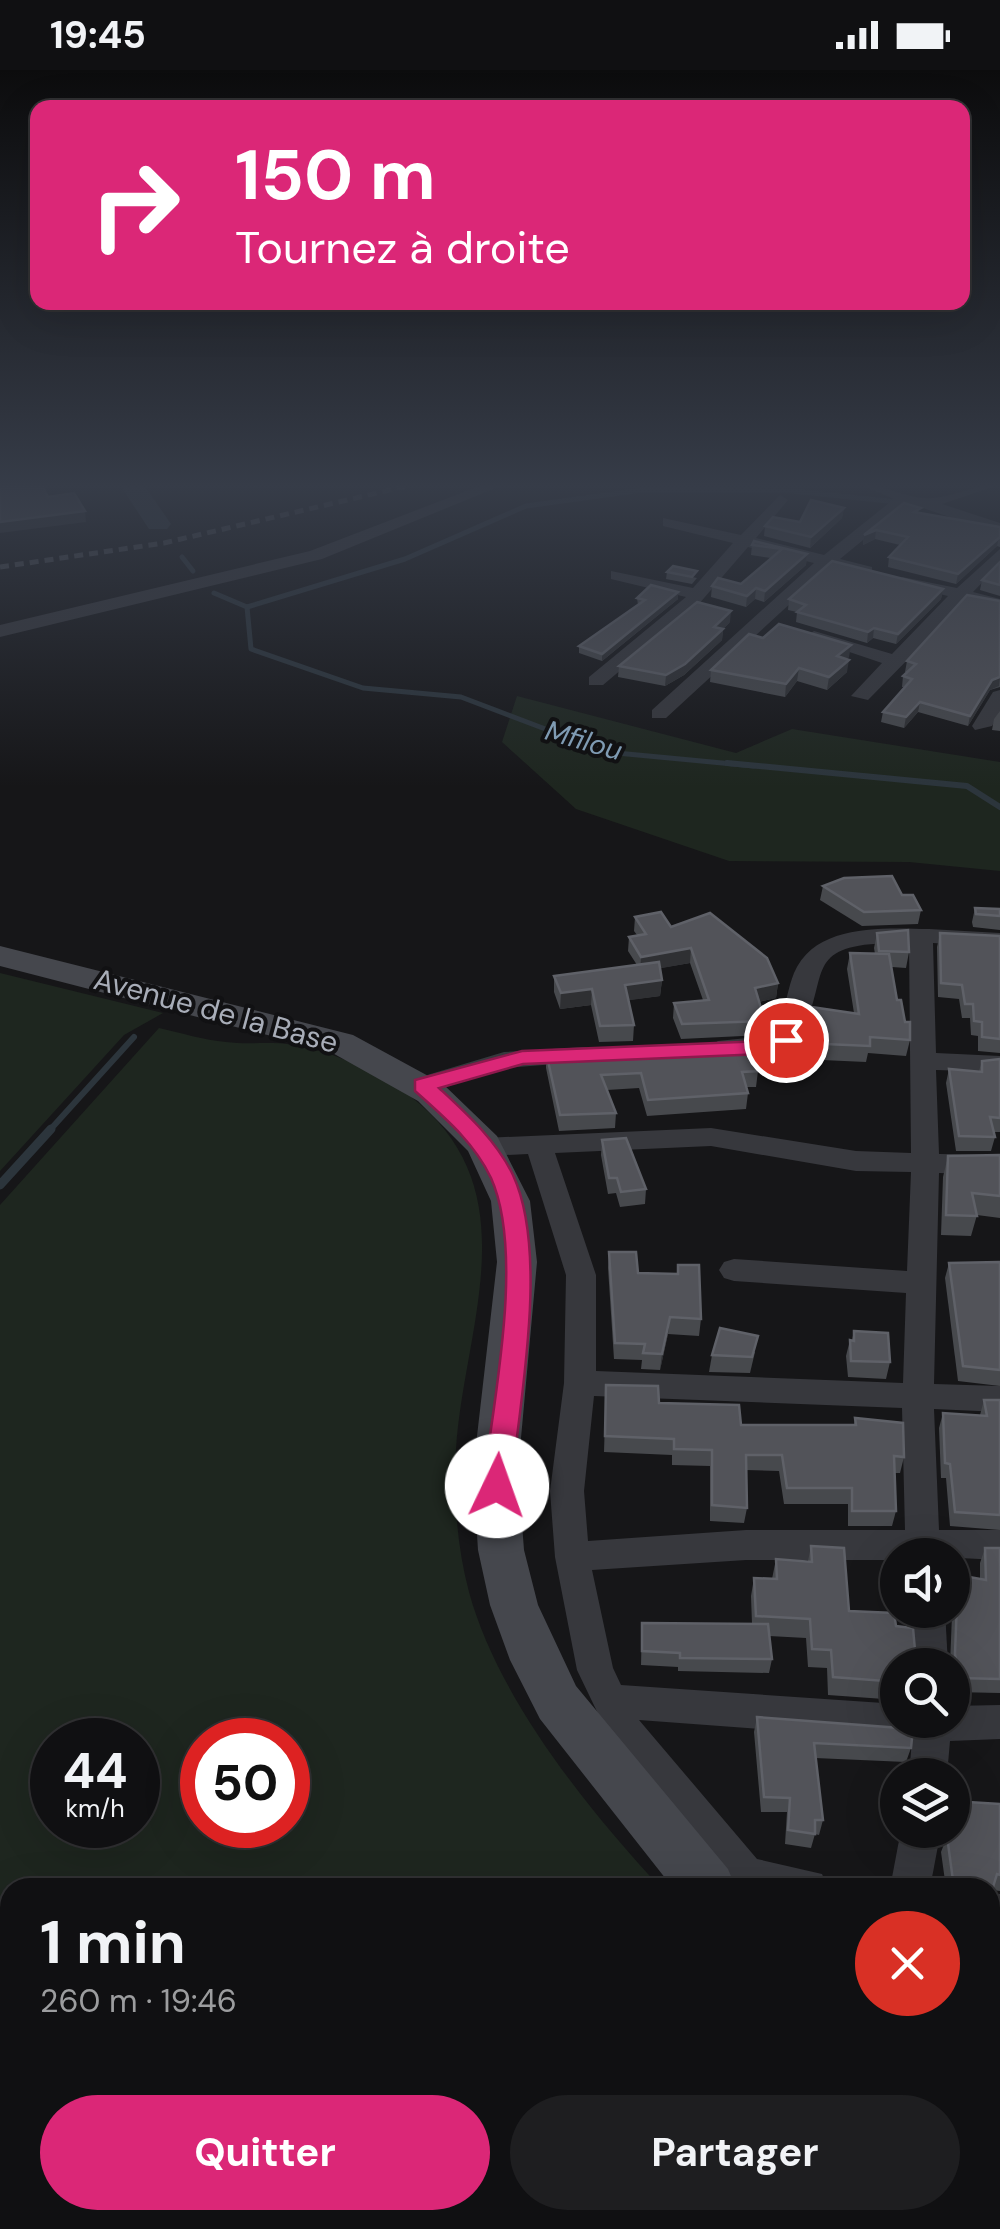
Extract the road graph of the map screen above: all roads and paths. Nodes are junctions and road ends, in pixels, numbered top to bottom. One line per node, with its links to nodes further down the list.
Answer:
1 (191, 586): 11 (street)
2 (652, 586): 8 (street)
3 (710, 586): 8 (street)
4 (802, 586): 10 (street)
5 (927, 586): 7 (street)
6 (968, 586): 7 (street)
7 (960, 594): 9 (street); 12 (street)
8 (699, 600): 13 (street)
9 (1000, 604)
10 (766, 623): 12 (street); 16 (street)
11 (0, 631)
12 (899, 662): 14 (street)
13 (596, 680)
14 (861, 696)
15 (1000, 696): 17 (street)
16 (659, 714)
17 (982, 726)
18 (922, 936): 19 (street); 21 (street); 23 (street)
19 (1000, 940)
20 (0, 956): 25 (main road, Avenue de la Base)
21 (692, 1050)
22 (616, 1054): 25 (street)
23 (924, 1061): 24 (street); 28 (street)
24 (1000, 1064)
25 (423, 1086): 27 (main road, Avenue de la Base)
26 (540, 1146): 27 (street); 28 (street); 32 (street)
27 (484, 1147): 45 (main road, Avenue de la Base)
28 (925, 1165): 29 (street); 31 (street)
29 (1000, 1165)
30 (734, 1270): 31 (street)
31 (922, 1283): 33 (street)
32 (580, 1383): 33 (street); 39 (street)
33 (918, 1398): 34 (street); 35 (street)
34 (1000, 1399)
35 (923, 1538)
36 (1000, 1545): 37 (street)
37 (970, 1548)
38 (880, 1550): 39 (street)
39 (572, 1557): 40 (street)
40 (610, 1702): 41 (street); 46 (street)
41 (880, 1719)
42 (970, 1722): 43 (street)
43 (1000, 1722)
44 (918, 1848): 47 (street)
45 (715, 1878)
46 (715, 1878)
47 (912, 1878)

